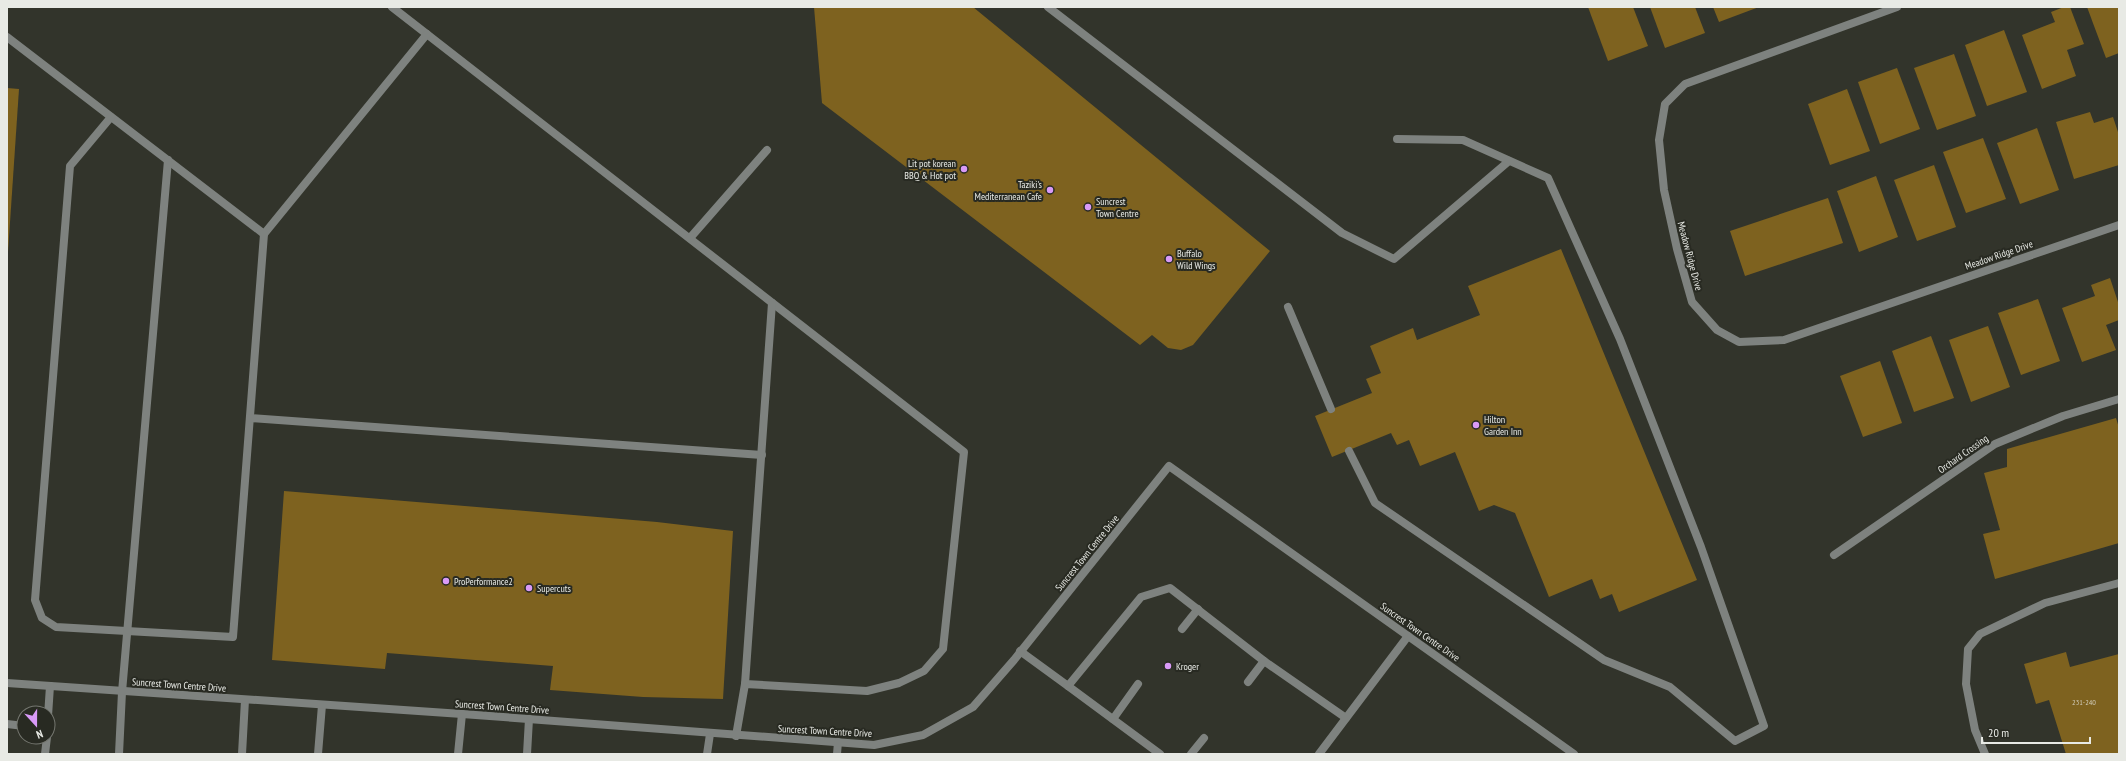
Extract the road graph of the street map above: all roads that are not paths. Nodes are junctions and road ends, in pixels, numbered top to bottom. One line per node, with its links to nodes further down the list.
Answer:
1 (392, 7): 4 (street)
2 (1048, 7): 10 (street)
3 (1897, 7): 11 (street, Meadow Ridge Drive)
4 (427, 34): 12 (street); 13 (street)
5 (7, 37): 6 (street)
6 (111, 117): 9 (street); 25 (street)
7 (1398, 139): 10 (street)
8 (767, 150): 13 (street)
9 (168, 160): 12 (street); 25 (street)
10 (1509, 161): 19 (street)
11 (2119, 225)
12 (264, 234): 18 (street)
13 (690, 238): 14 (street)
14 (772, 303): 20 (street); 31 (street)
15 (1288, 307): 17 (street)
16 (2119, 399): 21 (street, Orchard Crossing)
17 (1331, 409)
18 (250, 418): 20 (street); 25 (street)
19 (1349, 451)
20 (762, 455): 31 (street)
21 (1834, 555)
22 (2119, 583): 58 (street)
23 (1198, 609): 24 (street); 28 (street); 34 (street)
24 (1182, 629)
25 (128, 631): 35 (street)
26 (1408, 636): 27 (street, Suncrest Town Centre Drive); 40 (street); 57 (street, Suncrest Town Centre Drive)
27 (1020, 651): 34 (street); 46 (street, Suncrest Town Centre Drive)
28 (1264, 661): 29 (street); 40 (street)
29 (1248, 682)
30 (7, 683): 33 (street, Suncrest Town Centre Drive)
31 (745, 684): 44 (street)
32 (1138, 684): 42 (street)
33 (50, 686): 35 (street, Suncrest Town Centre Drive); 37 (street)
34 (1068, 686): 42 (street)
35 (122, 692): 36 (street, Suncrest Town Centre Drive); 47 (street)
36 (244, 700): 38 (street, Suncrest Town Centre Drive); 48 (street)
37 (49, 705)
38 (322, 705): 39 (street, Suncrest Town Centre Drive); 49 (street)
39 (462, 714): 41 (street, Suncrest Town Centre Drive); 50 (street)
40 (1346, 718): 56 (street)
41 (529, 719): 43 (street, Suncrest Town Centre Drive); 51 (street)
42 (1113, 720): 54 (street)
43 (710, 734): 44 (street, Suncrest Town Centre Drive); 52 (street)
44 (736, 736): 46 (street, Suncrest Town Centre Drive)
45 (1204, 738): 55 (street)
46 (838, 742): 53 (street)
47 (119, 754)
48 (242, 754)
49 (318, 754)
50 (458, 754)
51 (527, 754)
52 (707, 754)
53 (837, 754)
54 (1160, 754)
55 (1191, 754)
56 (1319, 754)
57 (1574, 754)
58 (1985, 754)

